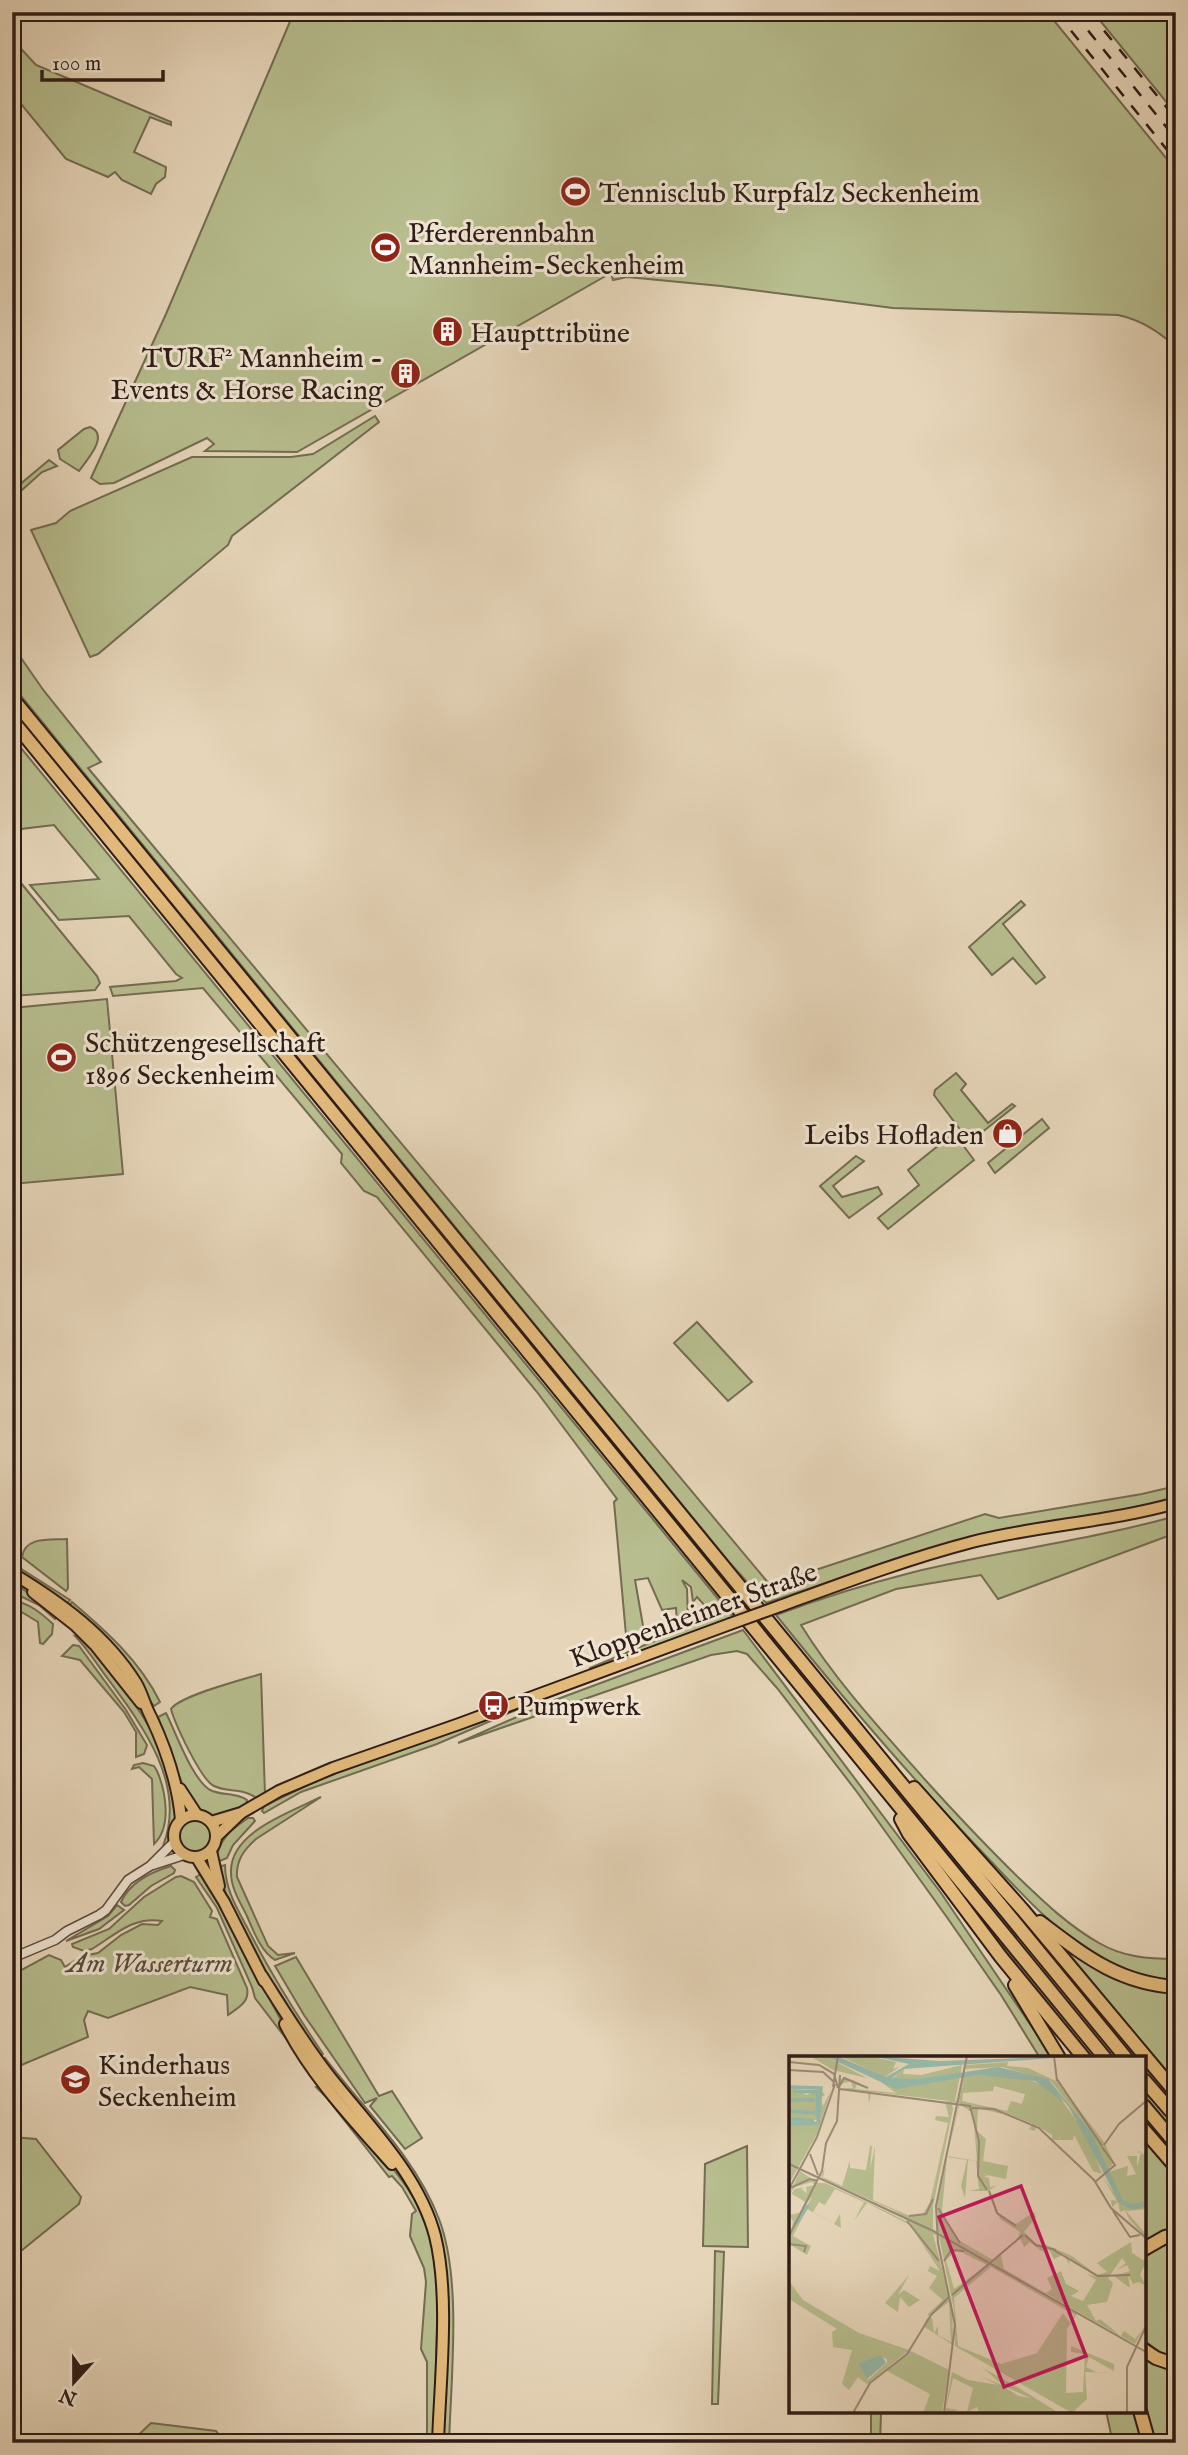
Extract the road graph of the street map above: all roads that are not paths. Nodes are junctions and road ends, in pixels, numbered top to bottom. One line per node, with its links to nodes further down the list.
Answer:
1 (12, 698): 5 (highway)
2 (12, 720): 7 (highway)
3 (1176, 1503): 8 (main road, Kloppenheimer Straße, bridge)
4 (12, 1573): 6 (main road)
5 (880, 1759): 19 (highway); 26 (highway)
6 (177, 1783): 9 (main road); 10 (main road)
7 (888, 1793): 20 (highway); 25 (highway)
8 (241, 1813): 11 (main road, Kloppenheimer Straße); 12 (main road, Kloppenheimer Straße)
9 (197, 1815): 10 (main road); 11 (main road)
10 (181, 1820): 13 (main road)
11 (211, 1822): 12 (main road)
12 (217, 1836): 14 (main road)
13 (174, 1842): 15 (main road); 17 (street)
14 (211, 1851): 16 (main road); 18 (main road)
15 (184, 1855): 16 (main road); 17 (street)
16 (197, 1858): 18 (main road)
17 (150, 1866): 21 (street)
18 (224, 1902): 41 (main road)
19 (1022, 1909): 22 (highway); 27 (highway)
20 (1000, 1957): 23 (highway); 24 (highway)
21 (12, 1958)
22 (1176, 1987)
23 (1058, 2056)
24 (1082, 2056)
25 (1103, 2056)
26 (1124, 2056)
27 (1145, 2056)
28 (1146, 2057): 30 (highway)
29 (1146, 2082): 32 (highway)
30 (1176, 2093)
31 (1146, 2108): 34 (highway)
32 (1176, 2118)
33 (1146, 2132): 35 (highway)
34 (1176, 2144)
35 (1176, 2167)
36 (1176, 2234): 37 (highway)
37 (1146, 2248)
38 (1146, 2351): 39 (highway)
39 (1176, 2365)
40 (1141, 2413): 42 (highway)
41 (438, 2443)
42 (1149, 2443)

